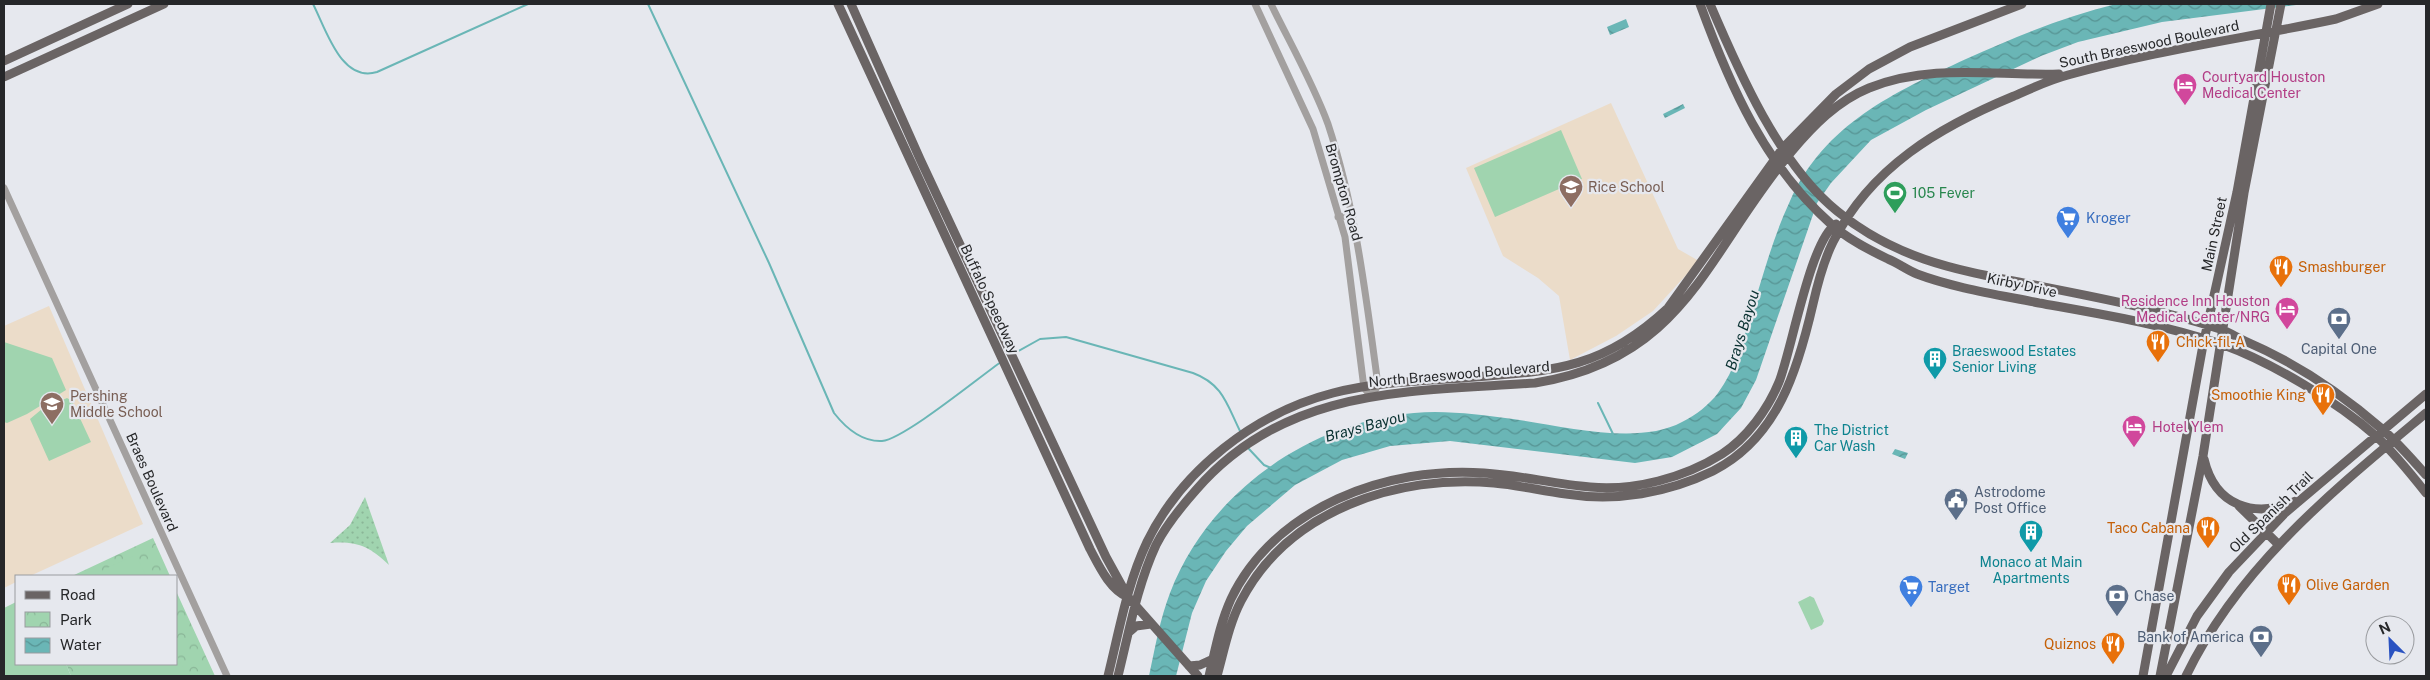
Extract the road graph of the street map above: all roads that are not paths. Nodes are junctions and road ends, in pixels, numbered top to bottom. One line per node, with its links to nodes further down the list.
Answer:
1 (128, 4): 13 (main road)
2 (164, 4): 16 (main road)
3 (838, 4): 61 (main road, Buffalo Speedway)
4 (851, 4): 60 (main road, Buffalo Speedway)
5 (1255, 4): 26 (street, Brompton Road)
6 (1271, 4): 25 (street, Brompton Road)
7 (1700, 4): 17 (main road, Kirby Drive)
8 (1710, 4): 19 (main road, Kirby Drive)
9 (2022, 4): 22 (main road, North Braeswood Boulevard)
10 (2271, 4): 15 (main road, Main Street)
11 (2282, 4): 14 (main road, Main Street)
12 (2378, 4): 14 (main road, South Braeswood Boulevard)
13 (82, 25): 16 (main road); 18 (main road)
14 (2277, 27): 15 (main road, South Braeswood Boulevard); 35 (main road, Main Street)
15 (2266, 34): 20 (main road, South Braeswood Boulevard); 34 (main road, Main Street)
16 (88, 38): 21 (main road)
17 (1715, 47): 19 (main road); 23 (main road, Kirby Drive)
18 (4, 61)
19 (1742, 73): 22 (main road, Kirby Drive)
20 (2070, 74): 22 (main road, North Braeswood Boulevard); 27 (main road, South Braeswood Boulevard)
21 (4, 77)
22 (1785, 152): 23 (main road, North Braeswood Boulevard); 27 (main road, Kirby Drive)
23 (1776, 164): 28 (main road, Kirby Drive); 33 (main road, North Braeswood Boulevard)
24 (4, 188): 71 (street, Braes Boulevard)
25 (1353, 215): 26 (street); 30 (street, Brompton Road)
26 (1338, 217): 31 (street, Brompton Road)
27 (1848, 218): 28 (main road, South Braeswood Boulevard); 29 (main road, Kirby Drive)
28 (1836, 228): 32 (main road, Kirby Drive); 69 (main road); 76 (main road)
29 (2084, 295): 32 (main road); 34 (main road, Kirby Drive)
30 (1366, 302): 31 (street); 41 (street, Brompton Road)
31 (1354, 304): 43 (street, Brompton Road)
32 (2081, 311): 36 (main road, Kirby Drive)
33 (1656, 325): 39 (main road, North Braeswood Boulevard); 42 (main road, North Braeswood Boulevard)
34 (2207, 325): 35 (main road, Kirby Drive); 36 (main road, Main Street)
35 (2224, 330): 37 (main road, Main Street); 38 (main road, Kirby Drive)
36 (2204, 340): 37 (main road, Kirby Drive); 67 (main road, Main Street)
37 (2222, 344): 40 (main road, Kirby Drive); 52 (main road, Main Street)
38 (2303, 372): 40 (main road); 47 (main road, Kirby Drive)
39 (1503, 375): 41 (main road, North Braeswood Boulevard); 42 (main road)
40 (2298, 381): 49 (main road, Kirby Drive)
41 (1378, 385): 43 (main road, North Braeswood Boulevard); 45 (street)
42 (1505, 385): 45 (main road, North Braeswood Boulevard)
43 (1364, 388): 45 (street); 48 (main road, North Braeswood Boulevard)
44 (2426, 394): 47 (main road, Old Spanish Trail)
45 (1371, 396): 48 (main road, North Braeswood Boulevard)
46 (2426, 413): 50 (main road, Old Spanish Trail)
47 (2383, 430): 49 (main road, Old Spanish Trail); 50 (main road, Kirby Drive)
48 (1251, 436): 59 (main road, North Braeswood Boulevard); 62 (main road, North Braeswood Boulevard)
49 (2375, 436): 51 (main road, Kirby Drive); 55 (main road, Old Spanish Trail)
50 (2394, 440): 51 (main road, Old Spanish Trail); 53 (main road, Kirby Drive)
51 (2386, 447): 54 (main road, Kirby Drive); 58 (main road, Old Spanish Trail)
52 (2204, 456): 56 (main road); 68 (main road, Main Street)
53 (2426, 475)
54 (2426, 493)
55 (2306, 497): 56 (main road); 57 (main road, Old Spanish Trail)
56 (2237, 503): 57 (main road)
57 (2266, 533): 58 (main road); 65 (main road, Old Spanish Trail)
58 (2278, 544): 66 (main road, Old Spanish Trail)
59 (1137, 565): 60 (main road); 61 (main road, North Braeswood Boulevard)
60 (1115, 573): 61 (main road, Buffalo Speedway)
61 (1128, 597): 62 (main road, Buffalo Speedway); 72 (main road, North Braeswood Boulevard)
62 (1135, 606): 63 (main road, Buffalo Speedway); 64 (main road, North Braeswood Boulevard)
63 (1152, 625): 64 (main road); 70 (main road, Buffalo Speedway)
64 (1129, 632): 73 (main road, North Braeswood Boulevard)
65 (2187, 634): 66 (main road); 79 (main road, Old Spanish Trail)
66 (2202, 643): 80 (main road, Old Spanish Trail)
67 (2148, 648): 68 (main road); 77 (main road, Main Street)
68 (2166, 651): 78 (main road, Main Street)
69 (1213, 659): 70 (main road); 75 (main road)
70 (1189, 666): 74 (main road, Buffalo Speedway)
71 (227, 676)
72 (1108, 676)
73 (1118, 676)
74 (1198, 676)
75 (1209, 676)
76 (1217, 676)
77 (2143, 676)
78 (2160, 676)
79 (2166, 676)
80 (2186, 676)

